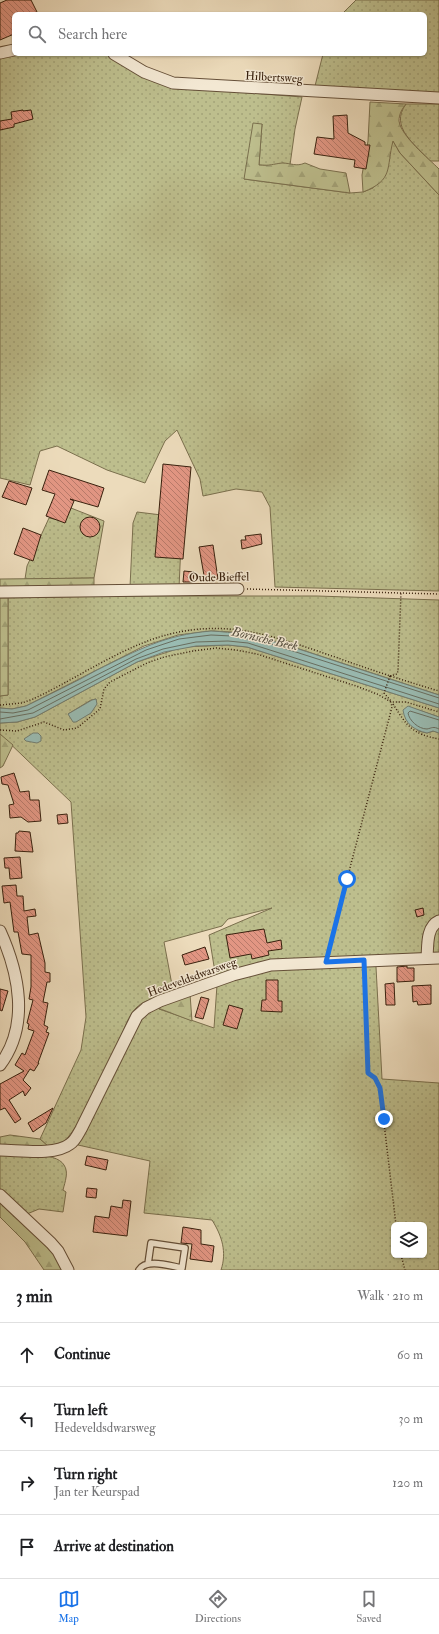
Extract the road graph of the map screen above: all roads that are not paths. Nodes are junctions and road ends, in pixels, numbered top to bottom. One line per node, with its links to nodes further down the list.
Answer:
1 (12, 50): 2 (street)
2 (0, 53)
3 (117, 56): 4 (street, Hilbertsweg)
4 (439, 98)
5 (238, 589): 6 (street, Oude Bieffel)
6 (0, 592)
7 (439, 921): 9 (street)
8 (0, 931): 11 (street)
9 (427, 958): 10 (street, Hedeveldsdwarsweg); 12 (street, Hedeveldsdwarsweg)
10 (439, 958)
11 (0, 1065)
12 (0, 1150)
13 (0, 1195): 15 (street)
14 (148, 1264): 14 (lane); 16 (lane)
15 (68, 1270)
16 (139, 1270)

